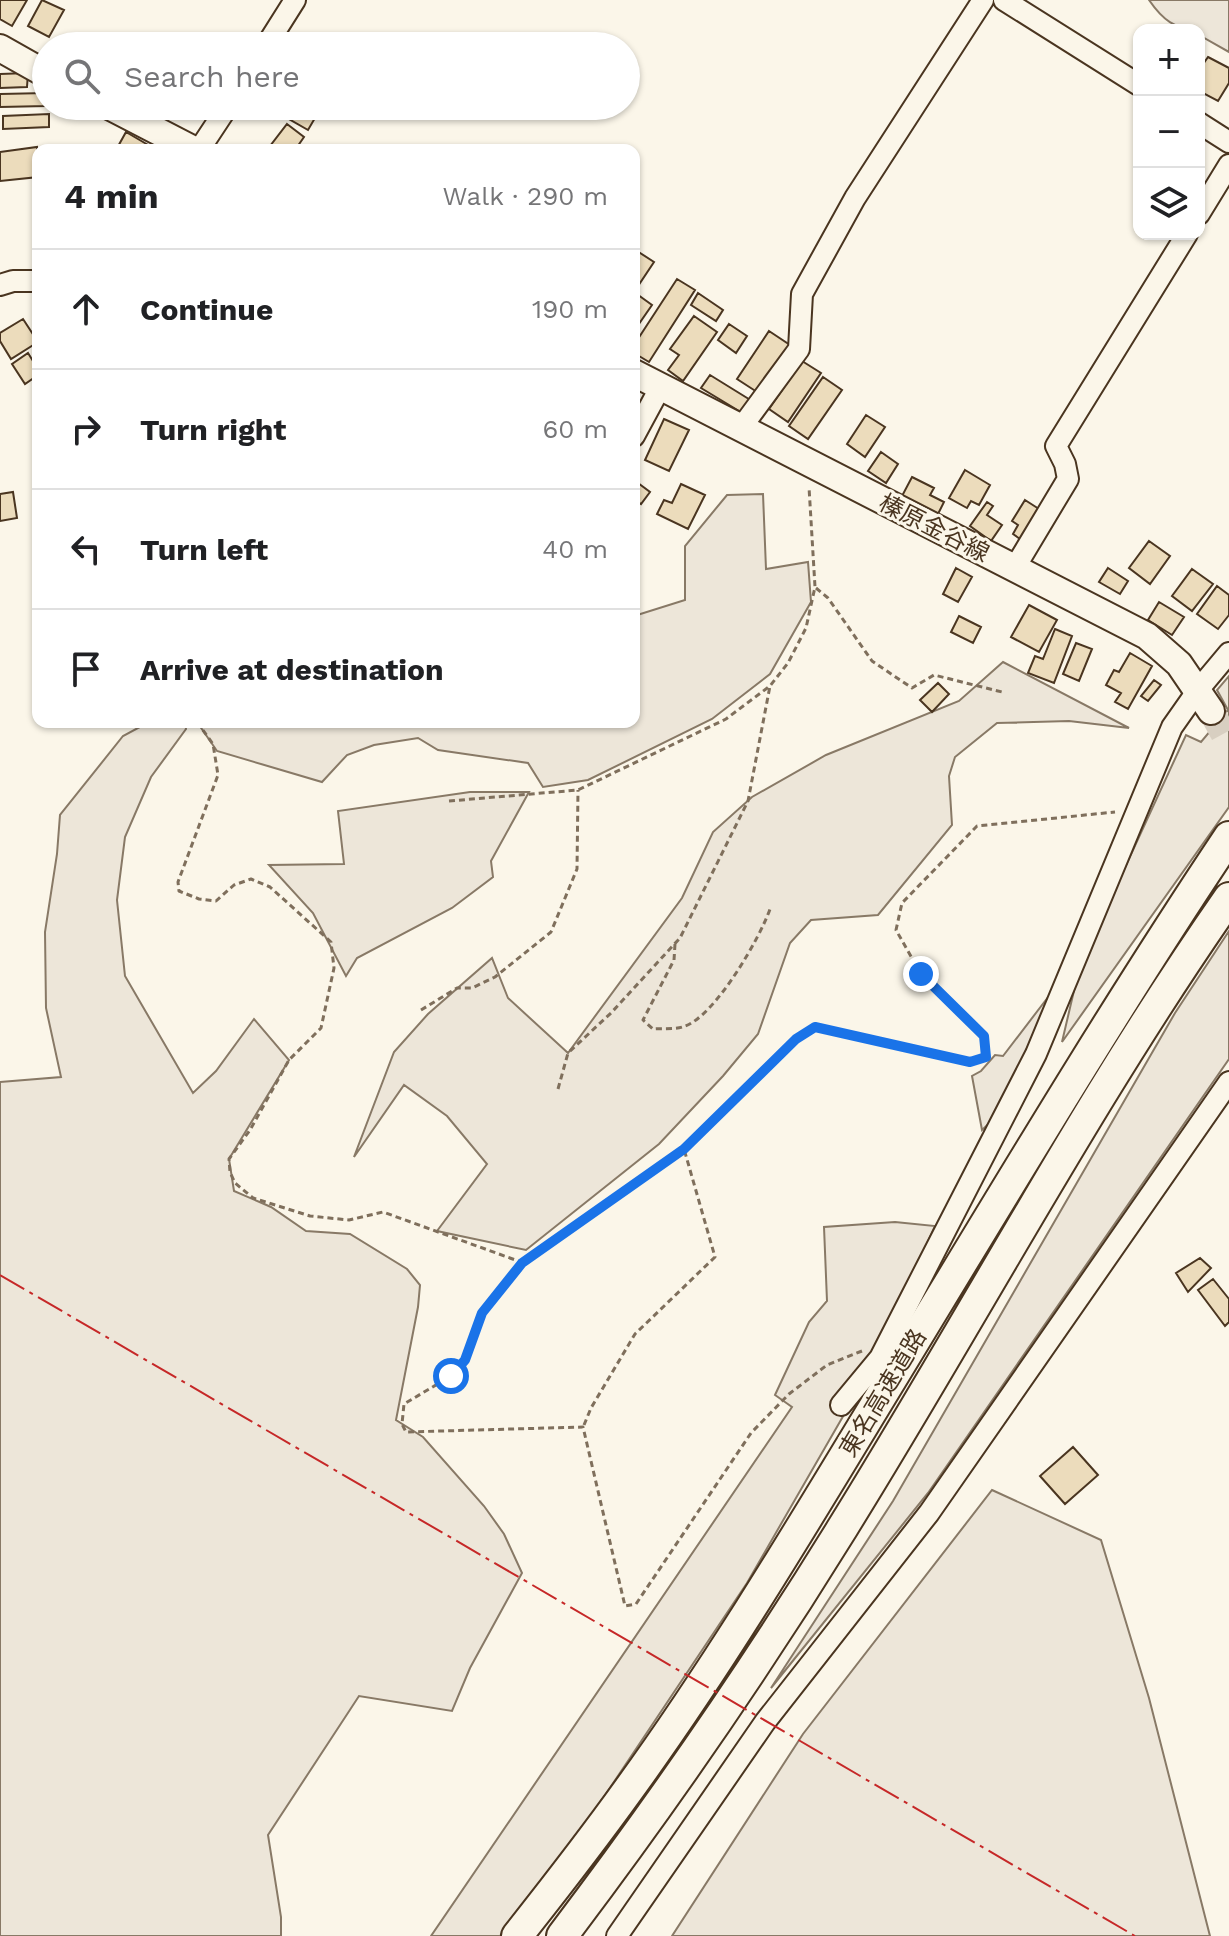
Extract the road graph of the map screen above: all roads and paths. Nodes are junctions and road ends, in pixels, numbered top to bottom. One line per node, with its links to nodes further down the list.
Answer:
1 (295, 0): 4 (street)
2 (983, 0): 22 (street)
3 (1004, 0): 7 (street)
4 (275, 32)
5 (0, 48): 6 (main road)
6 (32, 66)
7 (1133, 81)
8 (137, 120): 12 (main road)
9 (218, 120): 13 (street)
10 (1205, 127): 11 (street)
11 (1229, 142)
12 (185, 144)
13 (201, 144)
14 (1229, 165): 15 (street)
15 (1205, 204)
16 (1183, 240): 24 (street)
17 (32, 281): 18 (street)
18 (0, 285)
19 (640, 376): 20 (main road, 榛原金谷線)
20 (661, 386): 21 (street); 22 (main road, 榛原金谷線)
21 (640, 425)
22 (741, 428): 23 (main road, 榛原金谷線)
23 (807, 463): 24 (main road, 榛原金谷線); 25 (path)
24 (1014, 569): 29 (main road, 榛原金谷線)
25 (815, 587): 27 (path); 28 (path)
26 (1229, 653): 29 (street)
27 (770, 686): 31 (path); 37 (path)
28 (1002, 692)
29 (1204, 700): 33 (street)
30 (201, 728): 42 (path)
31 (578, 790): 32 (path); 38 (path)
32 (449, 801)
33 (1134, 818): 41 (path); 43 (street)
34 (1229, 837): 46 (highway, 東名高速道路)
35 (1229, 898): 47 (highway, 東名高速道路)
36 (770, 909): 37 (path)
37 (675, 943): 40 (path)
38 (421, 1010)
39 (1229, 1082): 48 (street)
40 (558, 1089)
41 (684, 1149): 42 (path); 45 (path)
42 (522, 1263): 45 (path)
43 (884, 1351): 44 (street); 45 (path)
44 (841, 1405)
45 (583, 1427)
46 (517, 1936)
47 (562, 1936)
48 (617, 1936)

